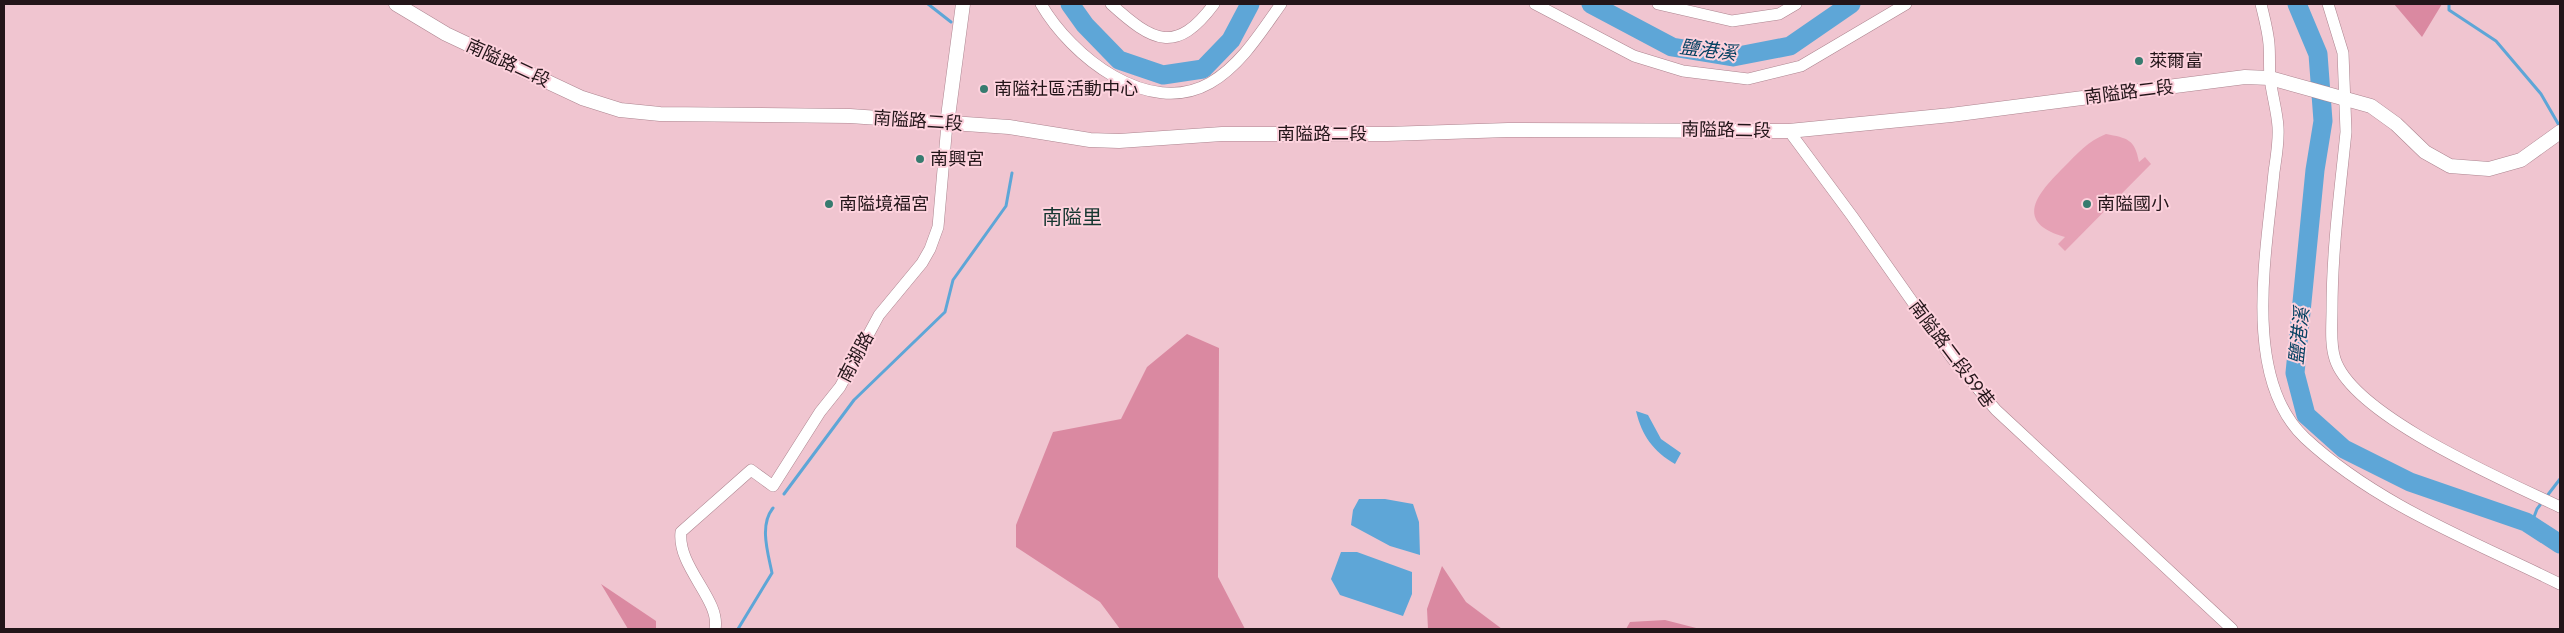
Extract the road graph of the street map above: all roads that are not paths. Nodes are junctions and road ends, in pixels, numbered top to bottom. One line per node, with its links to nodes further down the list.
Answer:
1 (396, 4): 15 (street, 南隘路二段)
2 (963, 4): 15 (street, 南湖路)
3 (1041, 4): 6 (street)
4 (1111, 4): 5 (street)
5 (1214, 4)
6 (1281, 4)
7 (1535, 4): 10 (street)
8 (1658, 4): 9 (street)
9 (1796, 4)
10 (1906, 4)
11 (2261, 4): 13 (street)
12 (2328, 4): 14 (street)
13 (2270, 78): 14 (street, 南隘路二段); 16 (street, 南隘路二段); 19 (street)
14 (2346, 100): 17 (street, 南隘路二段); 18 (street)
15 (947, 124): 16 (street, 南隘路二段); 20 (street, 南湖路)
16 (1789, 131): 21 (street, 南隘路二段59巷)
17 (2560, 132)
18 (2560, 507)
19 (2560, 584)
20 (715, 629)
21 (2232, 629)

